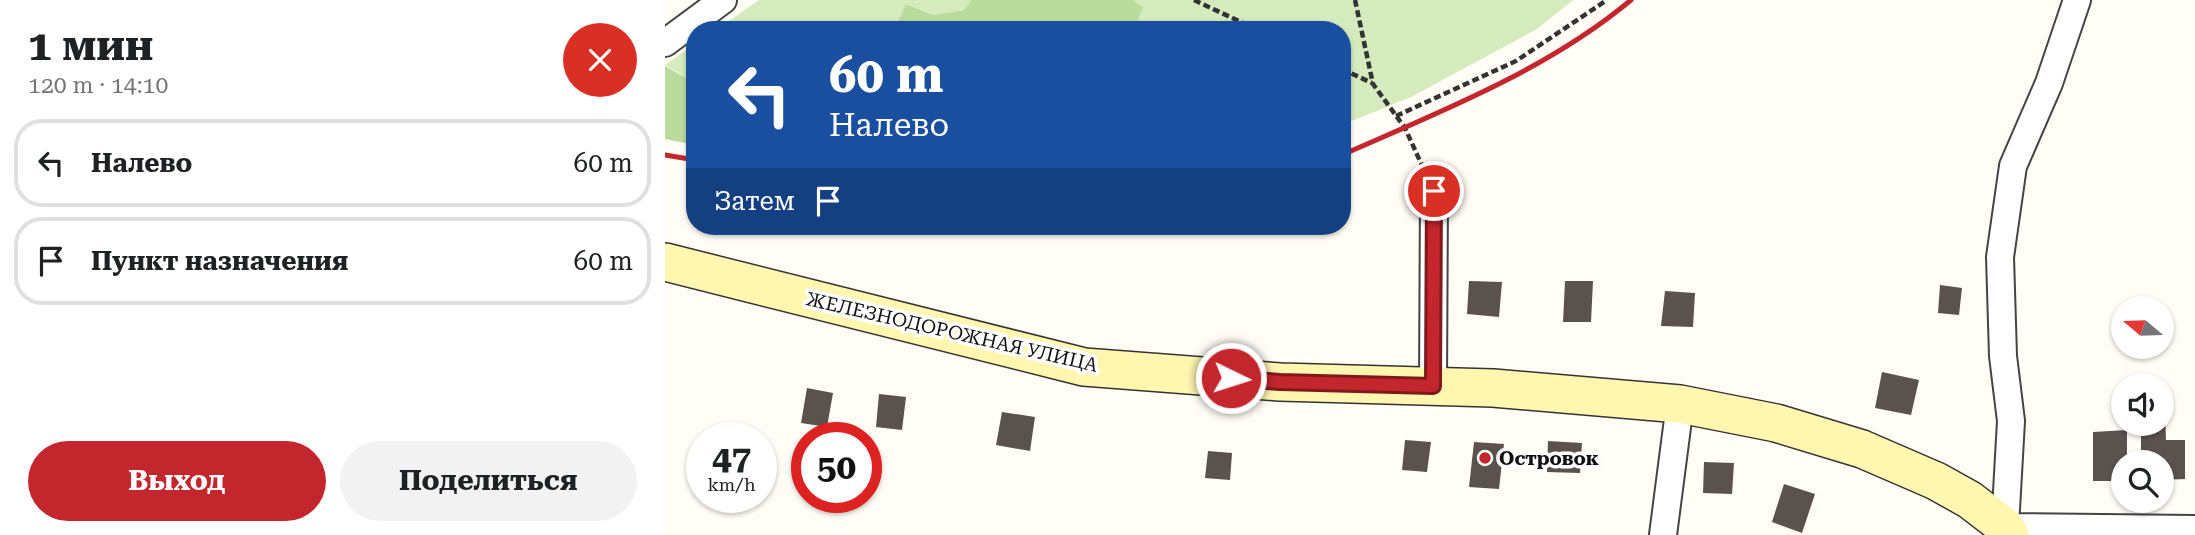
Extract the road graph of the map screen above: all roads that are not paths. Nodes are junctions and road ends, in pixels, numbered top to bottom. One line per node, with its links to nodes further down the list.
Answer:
1 (723, 0): 3 (street)
2 (2077, 0): 11 (street)
3 (695, 21)
4 (686, 27): 5 (street)
5 (665, 43)
6 (1434, 191): 8 (street)
7 (665, 262): 8 (main road, ЖЕЛЕЗНОДОРОЖНАЯ УЛИЦА)
8 (1433, 386): 9 (main road, ЖЕЛЕЗНОДОРОЖНАЯ УЛИЦА)
9 (1680, 404): 11 (main road, ЖЕЛЕЗНОДОРОЖНАЯ УЛИЦА); 12 (street)
10 (2195, 529): 11 (street)
11 (2007, 531)
12 (1663, 535)

